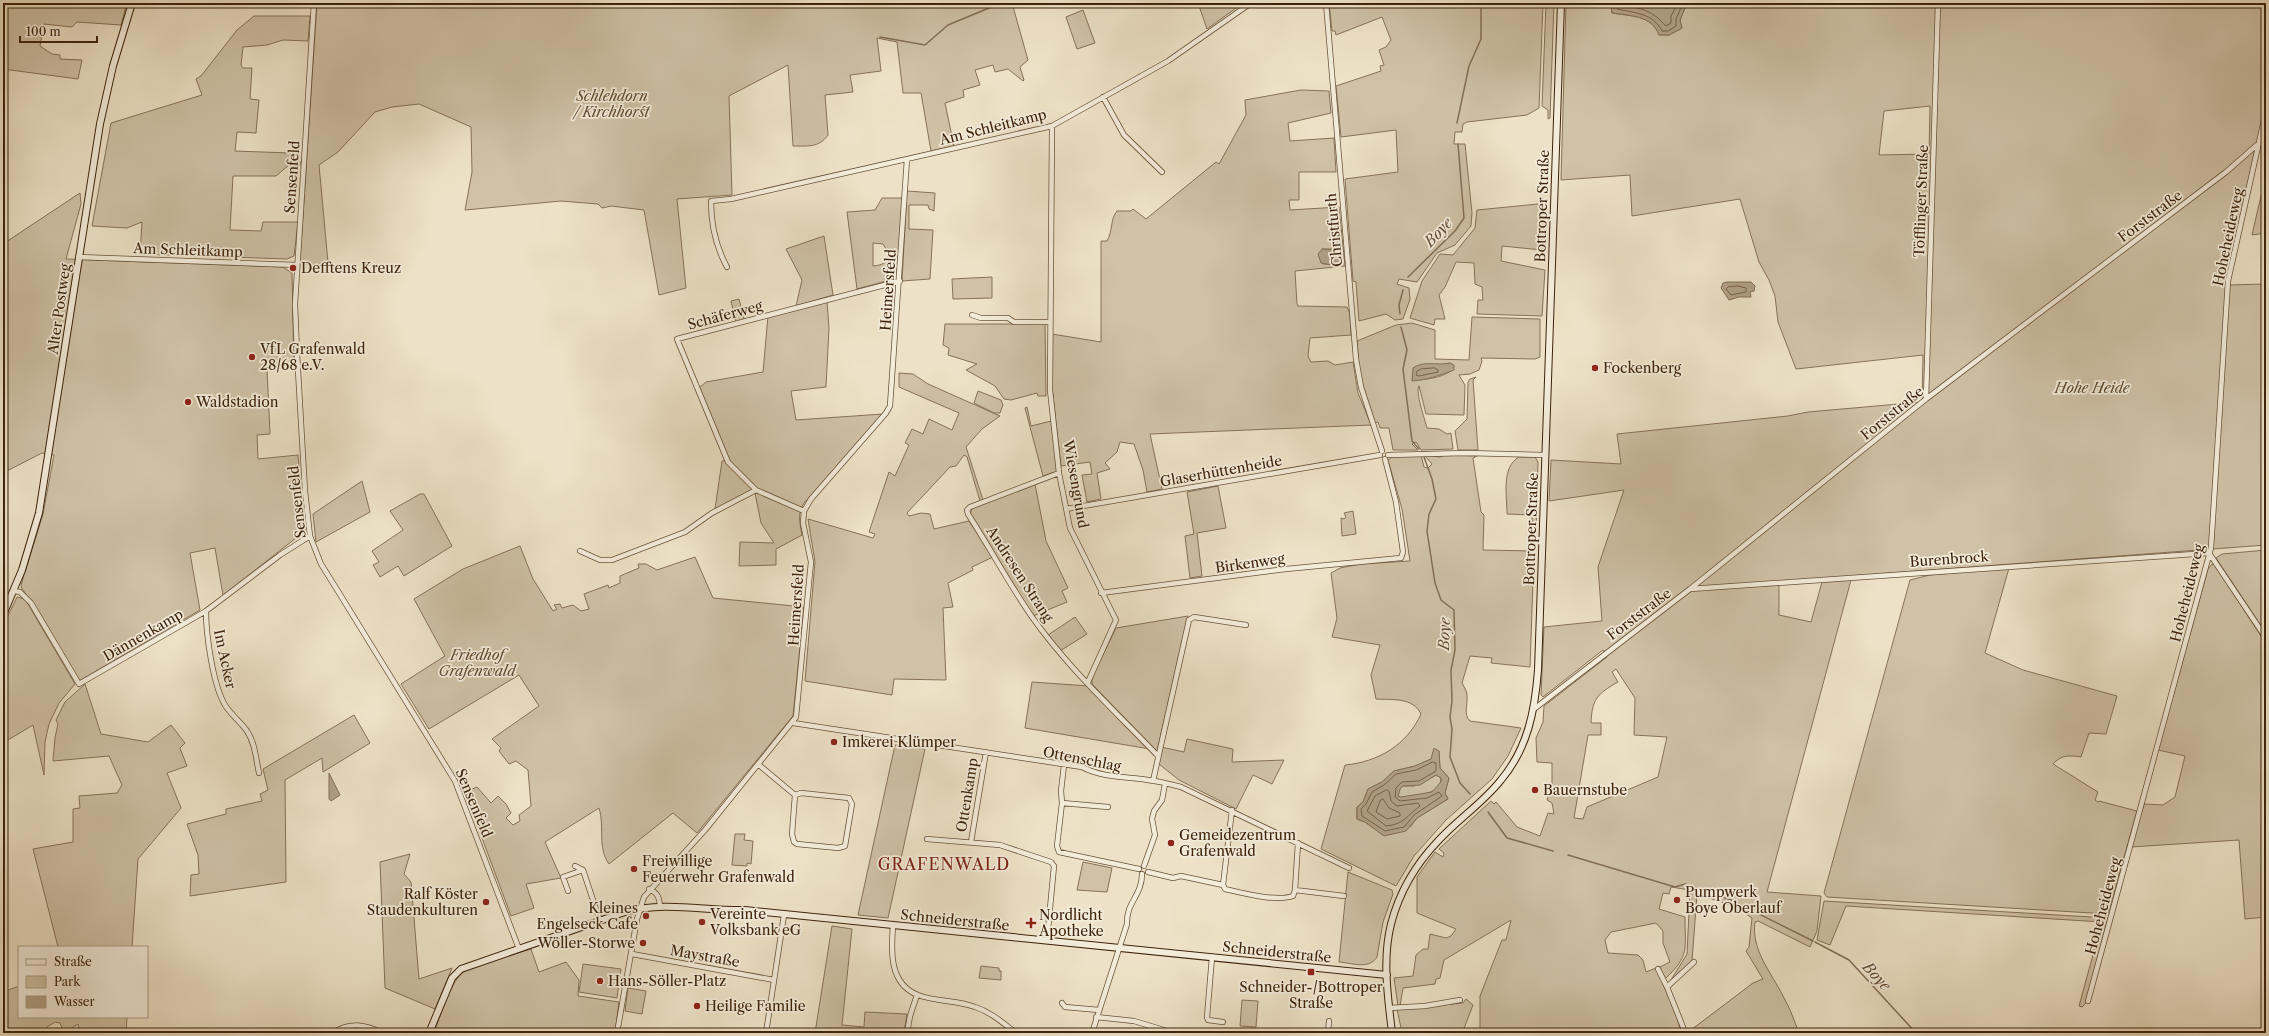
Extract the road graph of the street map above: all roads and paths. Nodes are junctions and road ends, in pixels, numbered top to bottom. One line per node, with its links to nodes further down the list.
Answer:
1 (132, 3): 14 (main road, Alter Postweg)
2 (314, 3): 15 (street, Sensenfeld)
3 (1251, 3): 7 (street, Am Schleitkamp)
4 (1326, 3): 21 (street, Christfurth)
5 (1561, 3): 22 (main road, Bottroper Straße)
6 (1938, 3): 20 (street, Töfflinger Straße)
7 (1103, 97): 9 (street, Am Schleitkamp); 13 (street)
8 (2266, 111): 11 (street, Hoheheideweg)
9 (1052, 126): 12 (street, Am Schleitkamp); 19 (street, Wiesengrund)
10 (2266, 137): 11 (street, Forststraße)
11 (2259, 143): 20 (street, Forststraße); 30 (street, Hoheheideweg)
12 (907, 159): 16 (street, Am Schleitkamp); 17 (street, Heimersfeld)
13 (1162, 172)
14 (78, 257): 15 (street, Am Schleitkamp); 32 (main road, Alter Postweg)
15 (297, 265): 28 (street, Sensenfeld)
16 (727, 266)
17 (900, 281): 25 (street, Schäferweg); 27 (street, Heimersfeld)
18 (972, 315): 19 (street)
19 (1049, 322): 24 (street, Wiesengrund)
20 (1926, 399): 31 (street, Forststraße)
21 (1381, 453): 23 (street); 23 (street); 26 (street, Glaserhüttenheide)
22 (1545, 455): 23 (street); 39 (main road, Bottroper Straße)
23 (1386, 456): 33 (street, Birkenweg)
24 (1059, 473): 26 (street, Wiesengrund); 38 (street, Andresen Strang)
25 (756, 490): 27 (street, Schäferweg); 29 (street)
26 (1066, 509): 33 (street, Wiesengrund)
27 (804, 511): 40 (street, Heimersfeld)
28 (310, 536): 34 (street, Dännenkamp); 74 (street, Sensenfeld)
29 (580, 550)
30 (2210, 553): 31 (street, Burenbrock); 37 (street); 84 (street, Hoheheideweg)
31 (1690, 589): 39 (street, Forststraße)
32 (14, 591): 34 (street, Dännenkamp); 35 (main road, Alter Postweg)
33 (1101, 593): 38 (street, Wiesengrund)
34 (206, 611): 45 (street, Im Acker)
35 (3, 615)
36 (1246, 625): 42 (street)
37 (2266, 638)
38 (1088, 682): 42 (street, Andresen Strang)
39 (1534, 709): 79 (main road, Bottroper Straße)
40 (793, 722): 41 (street, Ottenschlag); 43 (street, Heimersfeld)
41 (986, 752): 44 (street, Ottenschlag); 53 (street, Ottenkamp)
42 (1158, 756): 46 (street)
43 (759, 765): 48 (street); 63 (street, Heimersfeld)
44 (1064, 765): 46 (street, Ottenschlag); 49 (street)
45 (259, 773)
46 (1153, 781): 47 (street, Ottenschlag)
47 (1165, 784): 51 (street, Ottenschlag); 56 (street)
48 (796, 795): 48 (street)
49 (1062, 802): 50 (street); 58 (street)
50 (1108, 807)
51 (1232, 810): 54 (street, Ottenschlag); 62 (street)
52 (927, 839): 53 (street, Ottenkamp)
53 (971, 842): 72 (street, Ottenkamp)
54 (1298, 844): 57 (street, Ottenschlag); 64 (street)
55 (575, 866): 59 (street)
56 (1144, 866): 58 (street); 60 (street)
57 (1349, 868)
58 (1139, 869): 61 (street)
59 (584, 870): 65 (street); 70 (street)
60 (1148, 872): 61 (street); 62 (street)
61 (1142, 874): 73 (street)
62 (1223, 885): 64 (street)
63 (649, 889): 67 (street); 68 (street, Heimersfeld)
64 (1295, 890): 66 (street)
65 (568, 891)
66 (1344, 896)
67 (660, 906): 68 (main road, Schneiderstraße); 69 (main road, Schneiderstraße)
68 (640, 908): 70 (main road, Schneiderstraße); 75 (street, Heimersfeld)
69 (784, 915): 71 (main road, Schneiderstraße); 80 (street)
70 (600, 921): 74 (main road, Schneiderstraße)
71 (894, 926): 72 (main road, Schneiderstraße); 82 (street)
72 (1048, 940): 73 (main road, Schneiderstraße)
73 (1120, 948): 76 (main road, Schneiderstraße); 87 (street)
74 (518, 949): 93 (main road, Schneiderstraße)
75 (632, 954): 80 (street, Maystraße); 94 (street, Heimersfeld)
76 (1212, 957): 79 (main road, Schneiderstraße); 90 (street)
77 (1694, 962): 81 (street)
78 (1658, 969): 81 (street)
79 (1387, 975): 86 (main road, Bottroper Straße)
80 (774, 980): 95 (street)
81 (1667, 987): 102 (street)
82 (917, 995): 96 (street); 97 (street)
83 (1460, 1000): 86 (street)
84 (2088, 1001)
85 (1062, 1003): 87 (street)
86 (1389, 1008): 101 (main road, Bottroper Straße)
87 (1098, 1010): 88 (street)
88 (1096, 1017): 98 (street); 99 (street)
89 (1329, 1021): 100 (street)
90 (1223, 1022)
91 (333, 1033): 92 (street)
92 (383, 1033)
93 (429, 1033)
94 (617, 1033)
95 (766, 1033)
96 (907, 1033)
97 (1016, 1033)
98 (1092, 1033)
99 (1174, 1033)
100 (1328, 1033)
101 (1392, 1033)
102 (1684, 1033)

